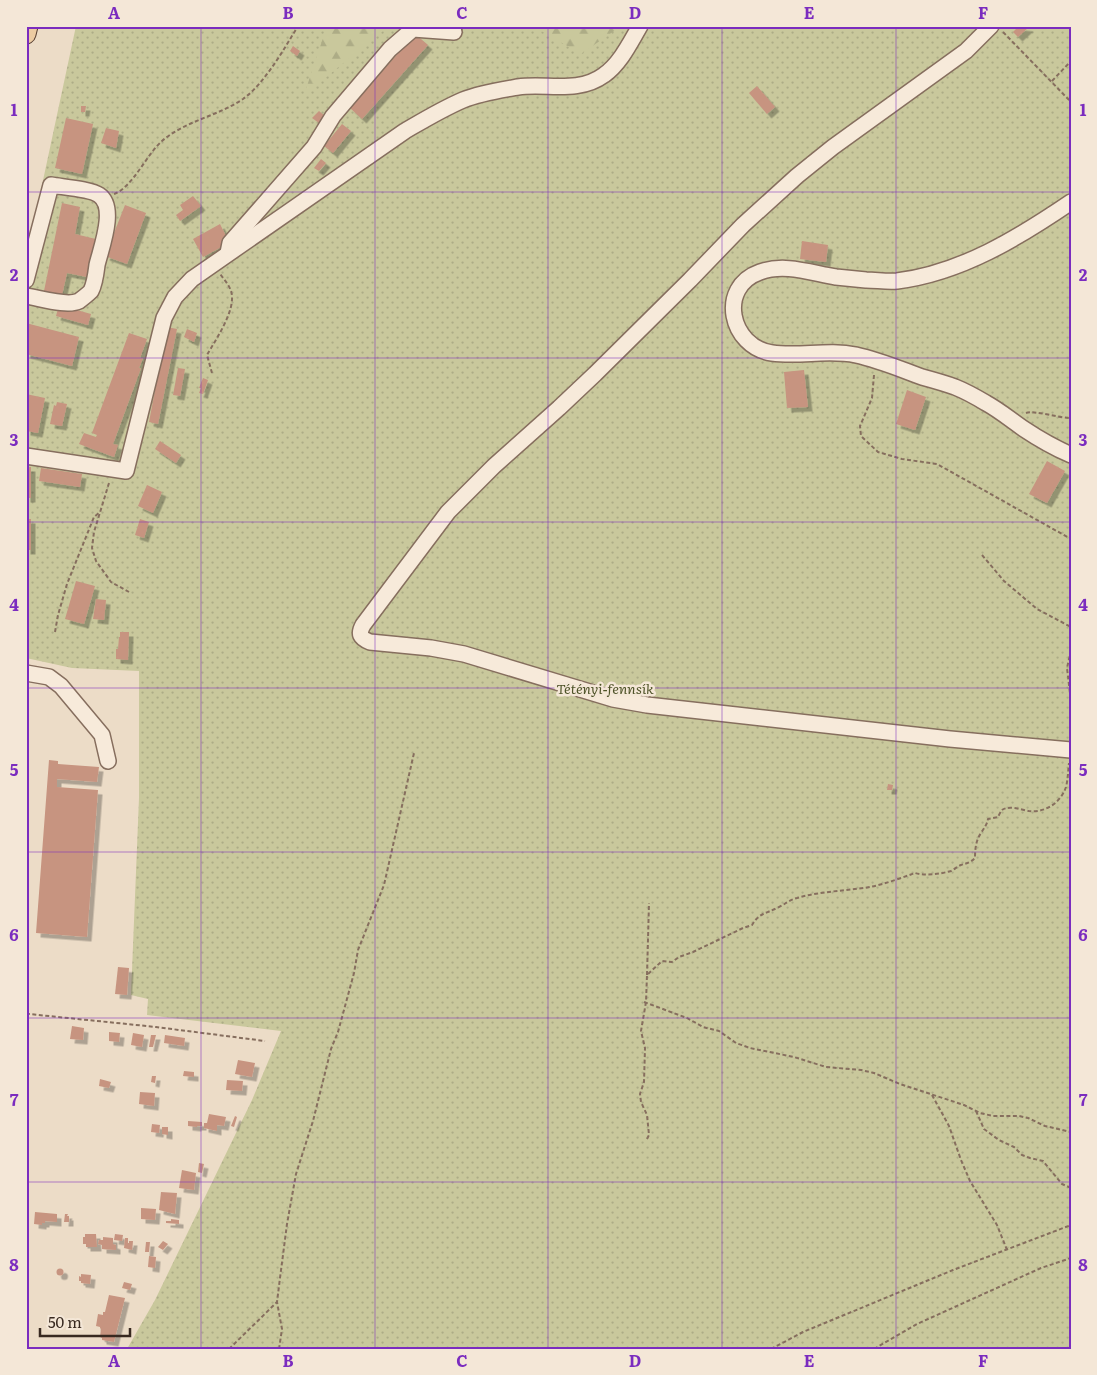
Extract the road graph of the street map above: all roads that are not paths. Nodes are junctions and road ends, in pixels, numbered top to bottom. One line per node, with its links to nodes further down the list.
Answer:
1 (28, 26): 5 (main road)
2 (640, 26): 7 (street)
3 (991, 26): 13 (street)
4 (454, 32): 7 (street)
5 (26, 34)
6 (1071, 202): 10 (street)
7 (228, 254): 11 (street)
8 (26, 280): 9 (street)
9 (26, 296)
10 (1071, 455)
11 (26, 456)
12 (26, 673): 14 (street)
13 (1070, 754)
14 (108, 761)

